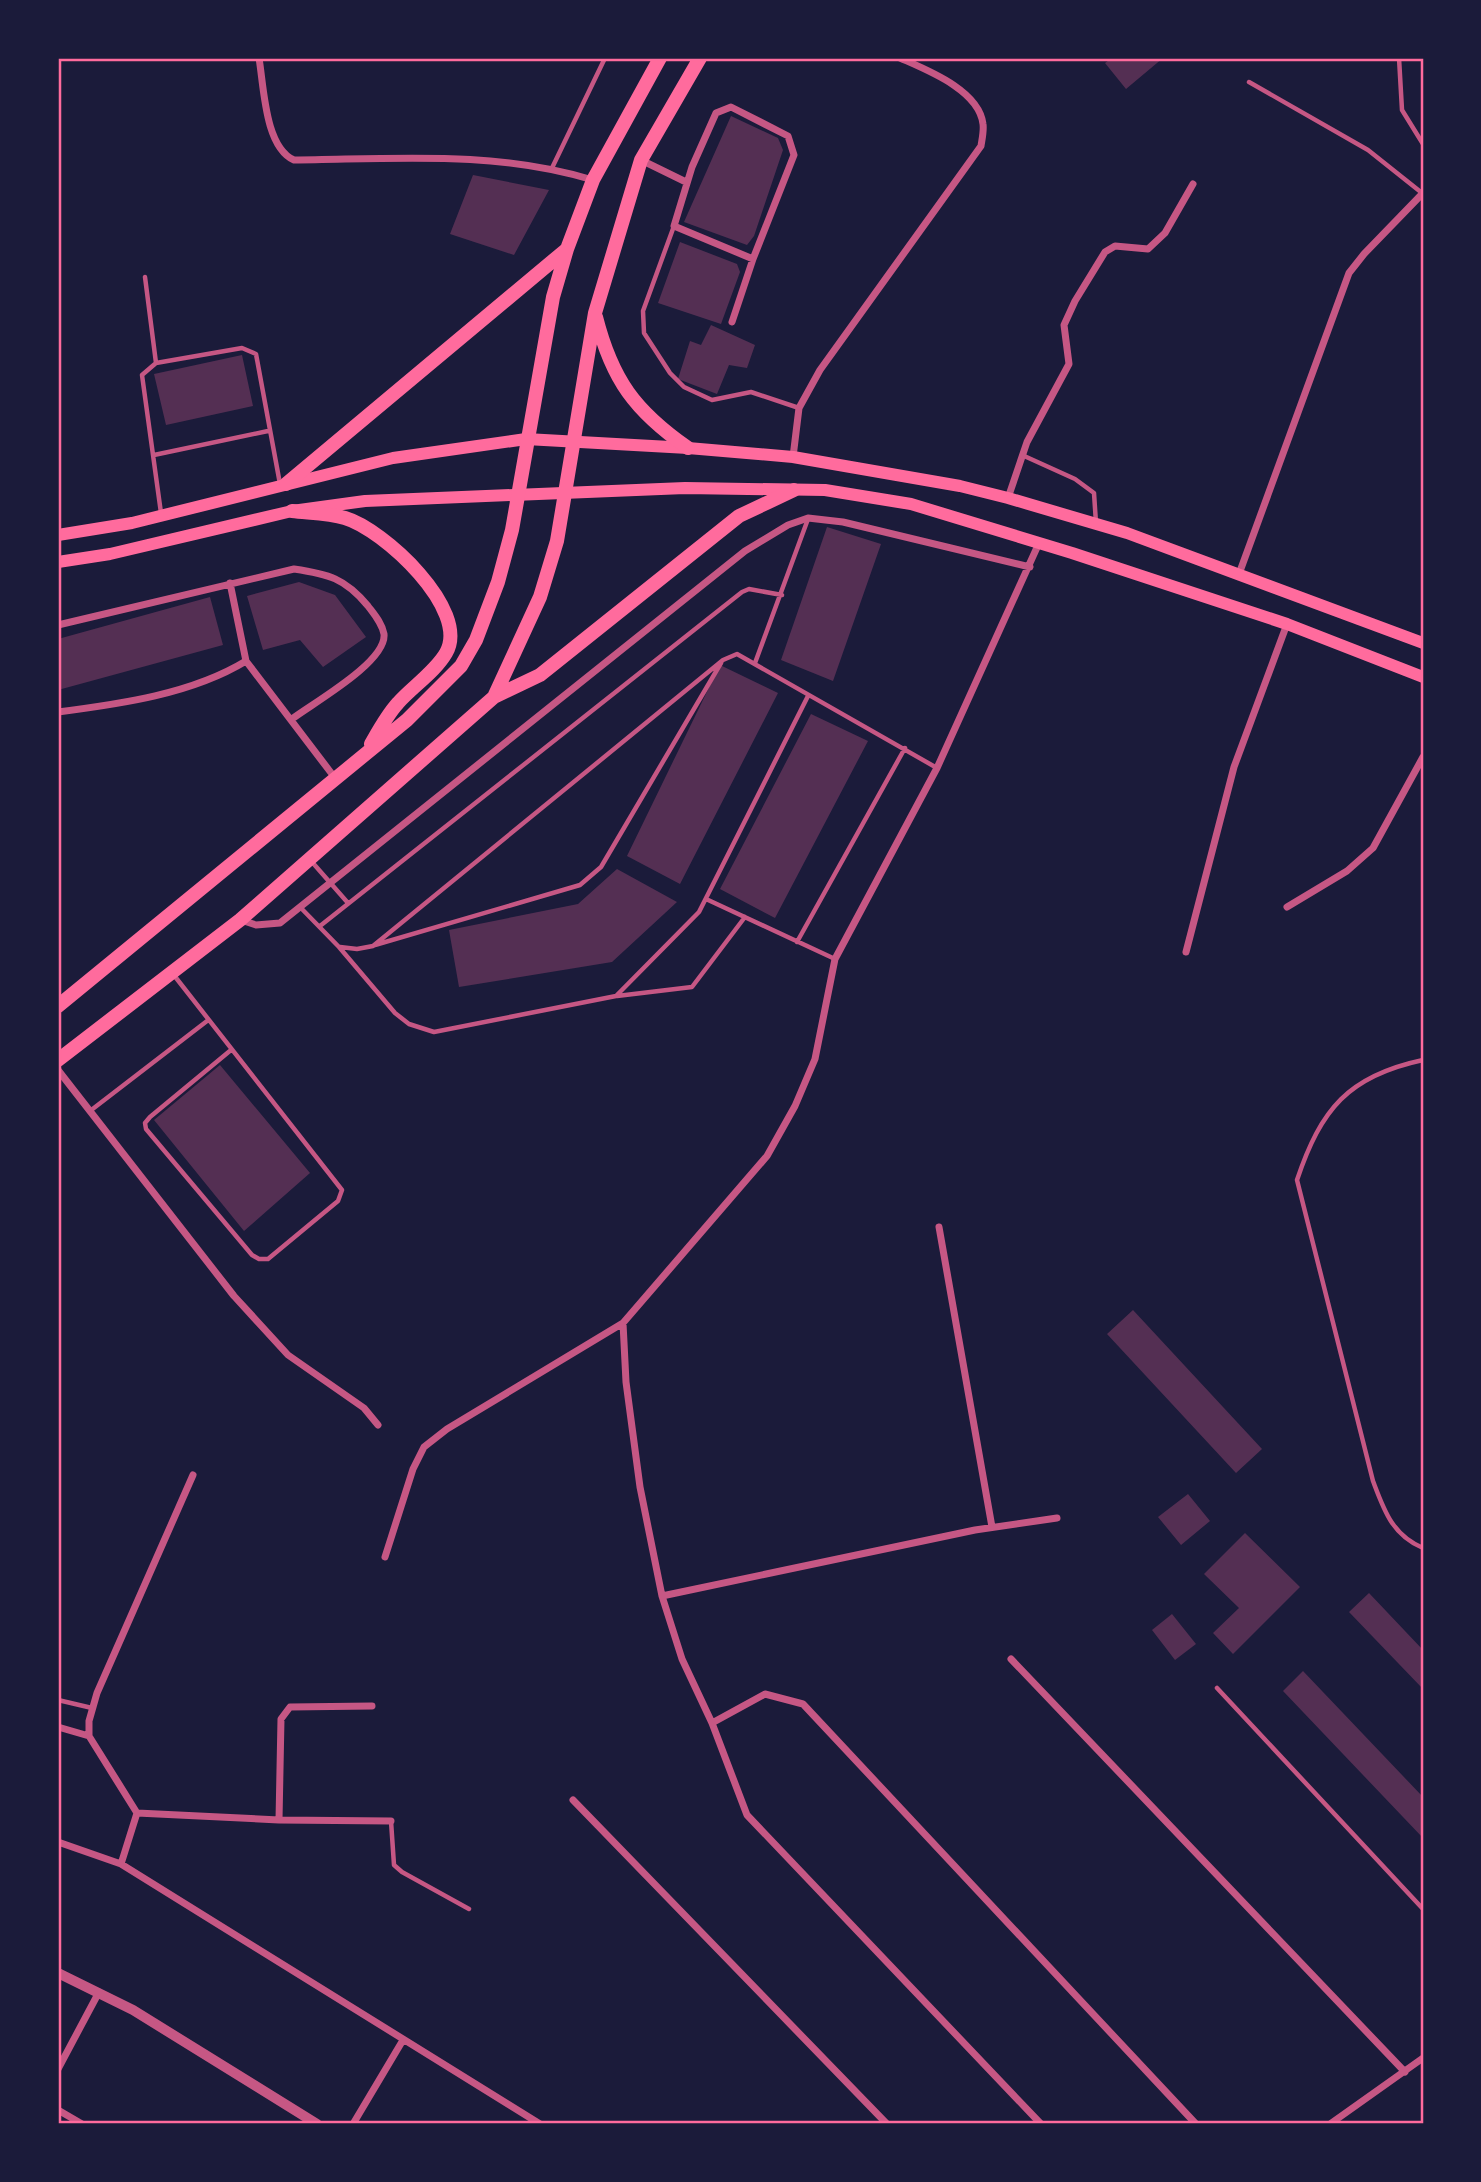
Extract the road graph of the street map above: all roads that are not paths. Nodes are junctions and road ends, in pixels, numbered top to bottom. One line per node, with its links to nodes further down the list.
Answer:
1 (259, 58): 10 (street)
2 (606, 58): 10 (lane)
3 (660, 58): 11 (main road)
4 (700, 58): 9 (main road)
5 (900, 58): 22 (street)
6 (1399, 58): 8 (lane)
7 (1249, 82): 14 (lane)
8 (1423, 144)
9 (641, 160): 12 (street); 19 (main road)
10 (552, 168): 11 (street)
11 (593, 180): 16 (main road)
12 (686, 182): 15 (street); 17 (street)
13 (1193, 184): 28 (street)
14 (1423, 193): 43 (street)
15 (674, 226): 17 (street); 22 (lane)
16 (567, 249): 24 (main road); 30 (main road)
17 (753, 259): 20 (street)
18 (145, 277): 21 (lane)
19 (595, 313): 25 (main road); 26 (main road)
20 (732, 322)
21 (156, 363): 23 (lane); 27 (lane)
22 (799, 408): 29 (street)
23 (268, 431): 27 (lane); 30 (lane)
24 (526, 439): 25 (main road); 30 (main road); 33 (main road)
25 (572, 441): 26 (main road); 32 (main road)
26 (688, 448): 29 (main road)
27 (155, 455): 36 (lane)
28 (1022, 455): 34 (street); 38 (lane)
29 (793, 457): 34 (main road)
30 (283, 484): 36 (main road)
31 (794, 490): 32 (main road); 40 (main road); 54 (main road)
32 (566, 493): 33 (main road); 54 (main road)
33 (520, 496): 35 (main road); 58 (main road)
34 (1007, 498): 38 (main road)
35 (292, 511): 41 (main road); 58 (main road)
36 (162, 515): 39 (main road)
37 (808, 518): 42 (street); 45 (lane); 63 (street)
38 (1096, 524): 43 (main road)
39 (58, 535)
40 (1039, 542): 42 (street); 46 (main road)
41 (58, 562)
42 (1030, 568): 60 (street)
43 (1239, 574): 48 (main road)
44 (230, 583): 47 (street); 50 (street); 56 (street)
45 (782, 595): 51 (lane); 65 (lane)
46 (1287, 624): 52 (main road); 74 (street)
47 (58, 625)
48 (1423, 643)
49 (723, 660): 51 (lane); 72 (lane); 72 (lane)
50 (246, 661): 55 (street); 56 (street)
51 (755, 663): 53 (lane)
52 (1423, 677)
53 (808, 696): 57 (lane); 64 (lane)
54 (494, 697): 62 (main road)
55 (58, 712)
56 (292, 719): 61 (street)
57 (905, 748): 60 (lane); 71 (lane)
58 (364, 754): 61 (main road)
59 (1423, 757): 67 (street)
60 (937, 768): 75 (street)
61 (335, 778): 78 (main road)
62 (309, 859): 63 (lane); 69 (main road)
63 (330, 882): 65 (lane); 66 (street)
64 (706, 899): 68 (lane); 77 (lane)
65 (348, 903): 70 (lane)
66 (300, 906): 69 (street); 70 (lane)
67 (1287, 907)
68 (745, 917): 71 (lane); 77 (lane)
69 (240, 920): 76 (main road)
70 (320, 926): 73 (lane)
71 (797, 942): 75 (lane)
72 (373, 946): 73 (lane)
73 (339, 947): 77 (lane)
74 (1186, 952)
75 (835, 959): 86 (street)
76 (172, 973): 79 (lane); 81 (main road)
77 (616, 996)
78 (58, 1006)
79 (207, 1021): 80 (lane); 84 (lane)
80 (231, 1050): 80 (lane)
81 (58, 1060)
82 (1423, 1060): 91 (lane)
83 (58, 1070): 84 (street)
84 (89, 1112): 87 (street)
85 (939, 1227): 90 (street)
86 (623, 1323): 92 (street); 93 (street)
87 (378, 1424)
88 (193, 1475): 98 (street)
89 (1057, 1518): 90 (street)
90 (992, 1527): 93 (street)
91 (1423, 1548)
92 (385, 1557)
93 (663, 1596): 99 (street)
94 (1011, 1659): 115 (street)
95 (1217, 1689): 109 (lane)
96 (58, 1700): 98 (lane)
97 (372, 1706): 104 (street)
98 (92, 1708): 101 (street)
99 (712, 1723): 122 (street); 123 (street)
100 (58, 1727): 101 (street)
101 (89, 1736): 103 (street)
102 (573, 1800): 121 (street)
103 (137, 1813): 104 (street); 107 (street)
104 (279, 1820): 105 (street)
105 (391, 1821): 108 (lane)
106 (58, 1842): 107 (street)
107 (121, 1864): 112 (street)
108 (469, 1909)
109 (1423, 1909)
110 (58, 1973): 111 (street)
111 (99, 1992): 114 (street); 118 (street)
112 (403, 2040): 119 (street); 120 (street)
113 (1423, 2058): 115 (street)
114 (58, 2069)
115 (1405, 2072): 124 (street)
116 (58, 2109): 117 (street)
117 (82, 2124)
118 (317, 2124)
119 (353, 2124)
120 (540, 2124)
121 (887, 2124)
122 (1041, 2124)
123 (1196, 2124)
124 (1330, 2124)

